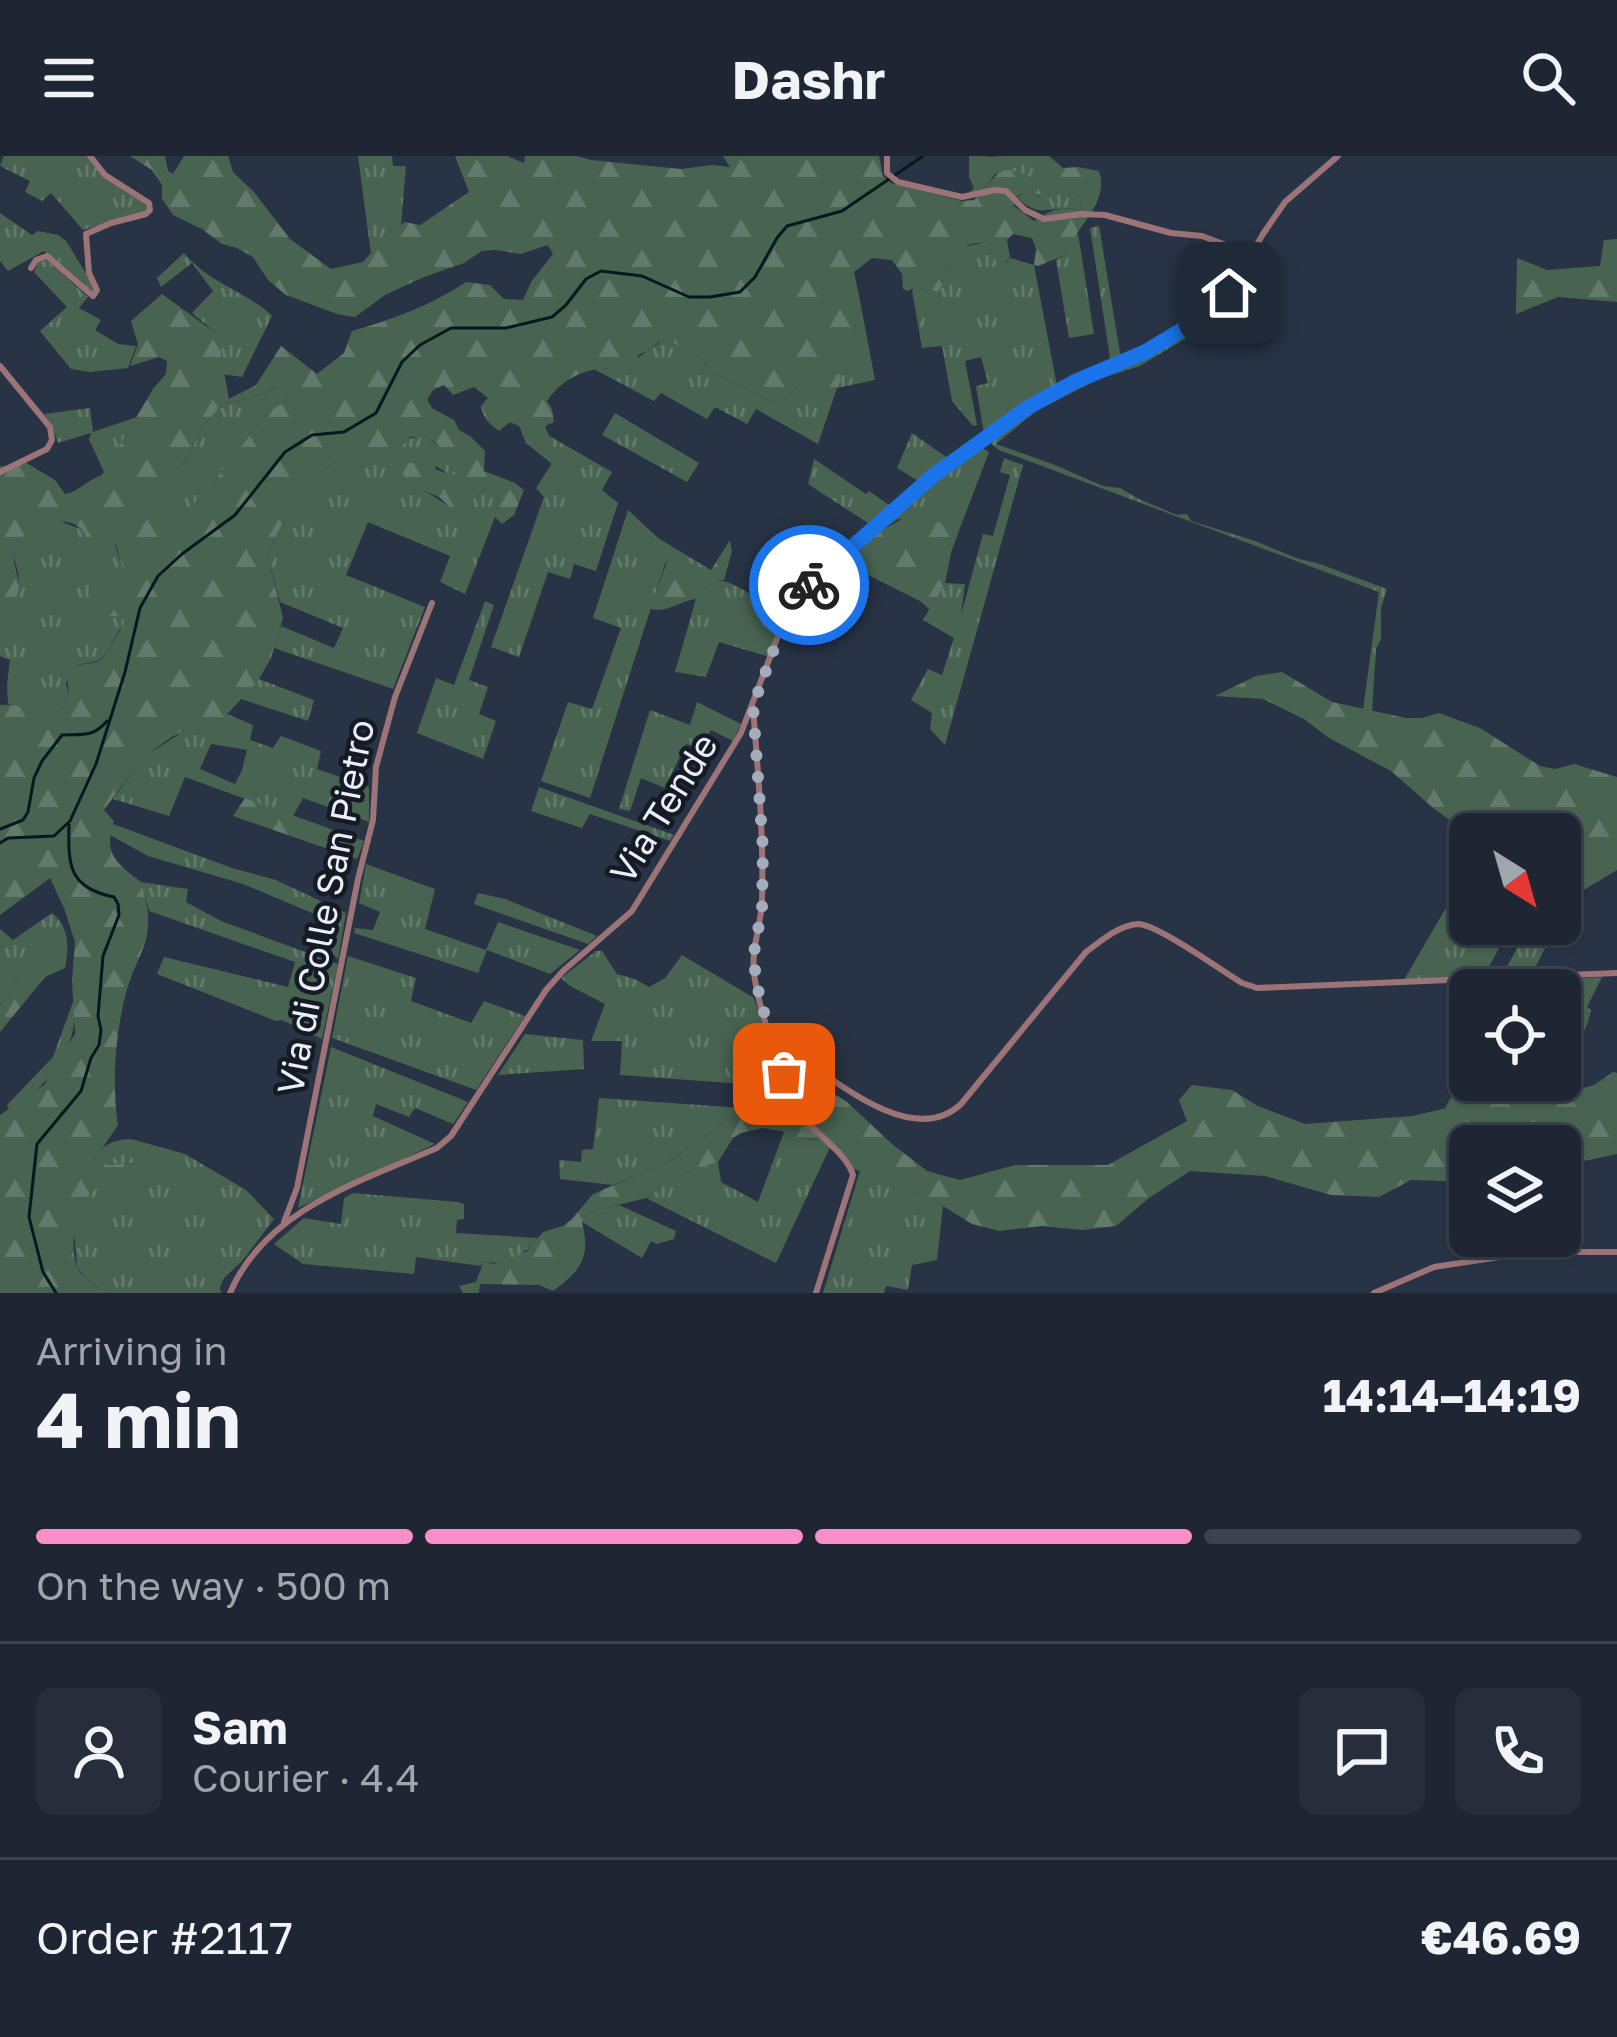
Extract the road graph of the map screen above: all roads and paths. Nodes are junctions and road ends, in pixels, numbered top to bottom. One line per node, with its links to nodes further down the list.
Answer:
1 (90, 156): 5 (street)
2 (1337, 157): 4 (street, Via Tende)
3 (886, 159): 4 (street)
4 (1250, 254): 9 (street, Via Tende)
5 (32, 268)
6 (0, 365): 7 (street)
7 (0, 472)
8 (431, 603): 12 (street, Via di Colle San Pietro)
9 (753, 706): 11 (street); 12 (street, Via Tende)
10 (1617, 973): 11 (street)
11 (772, 1037): 15 (street)
12 (282, 1225): 14 (street, Via Tende)
13 (1617, 1252): 16 (street)
14 (230, 1293)
15 (816, 1293)
16 (1374, 1293)

